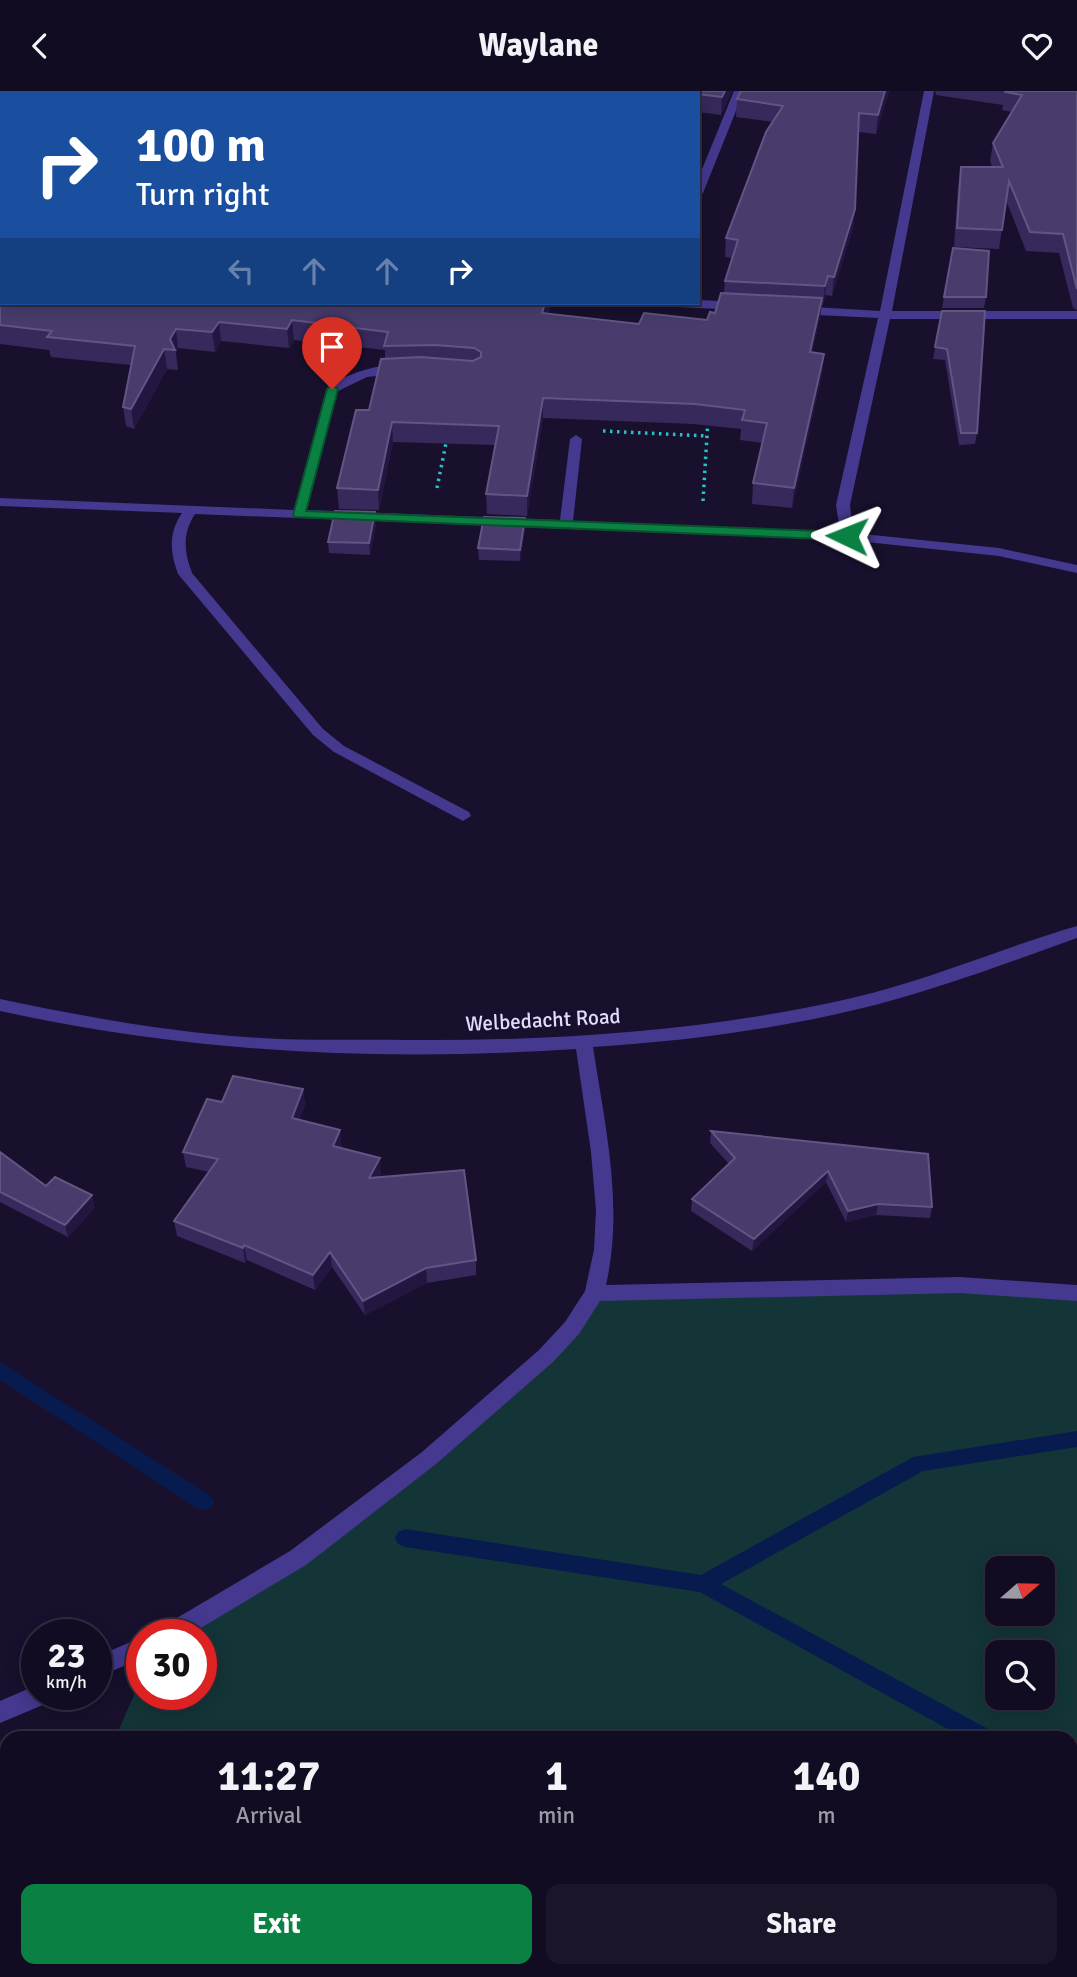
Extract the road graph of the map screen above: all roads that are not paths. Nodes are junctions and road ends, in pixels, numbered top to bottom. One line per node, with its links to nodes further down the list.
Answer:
1 (739, 91): 3 (street)
2 (929, 91): 7 (street)
3 (700, 189)
4 (700, 304): 5 (street)
5 (761, 308)
6 (789, 309): 7 (street)
7 (885, 315): 8 (street); 15 (street)
8 (1077, 315)
9 (411, 370): 13 (street)
10 (576, 439): 14 (street)
11 (0, 502): 12 (street)
12 (190, 510): 13 (street); 17 (street)
13 (299, 515): 14 (street)
14 (566, 525): 15 (street)
15 (847, 536): 16 (street)
16 (1077, 569)
17 (463, 816)
18 (1077, 932): 20 (street, Welbedacht Road)
19 (0, 1005): 20 (street, Welbedacht Road)
20 (584, 1044): 21 (street)
21 (594, 1293): 22 (street); 23 (street)
22 (1077, 1293)
23 (195, 1619)
24 (21, 1703): 25 (street)
25 (0, 1712)

